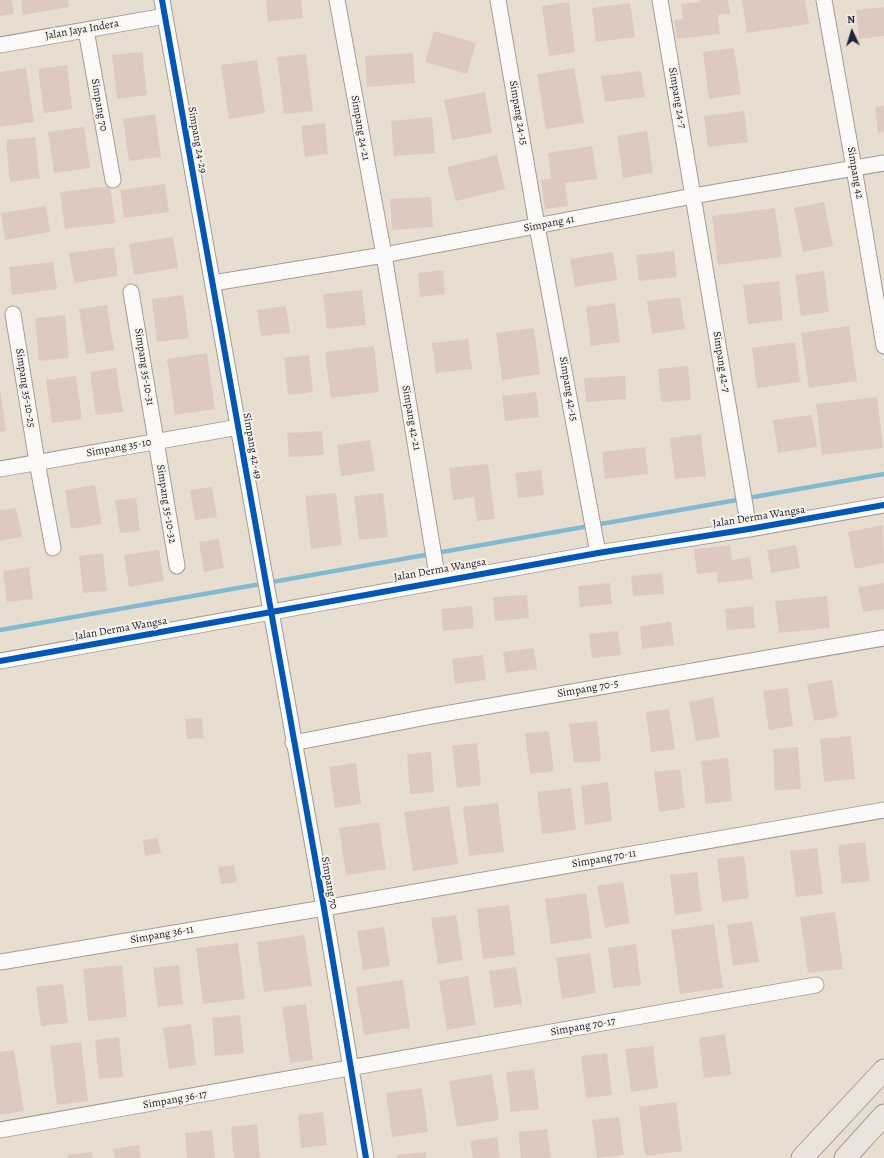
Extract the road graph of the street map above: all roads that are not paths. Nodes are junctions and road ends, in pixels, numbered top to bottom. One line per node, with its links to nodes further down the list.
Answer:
1 (162, 0): 6 (street, Simpang 24-29)
2 (337, 0): 14 (street, Simpang 24-21)
3 (498, 0): 13 (street, Simpang 24-15)
4 (660, 0): 12 (street, Simpang 24-7)
5 (824, 0): 10 (street, Simpang 42)
6 (164, 16): 7 (street, Jalan Jaya Indera); 15 (street, Simpang 24-29)
7 (86, 30): 8 (street, Jalan Jaya Indera); 11 (street, Simpang 70)
8 (0, 45)
9 (884, 163): 10 (street, Simpang 41)
10 (854, 168): 12 (street, Simpang 41); 18 (street, Simpang 42)
11 (113, 180)
12 (693, 196): 13 (street, Simpang 41); 24 (street, Simpang 42-7)
13 (537, 226): 14 (street, Simpang 41); 26 (street, Simpang 42-15)
14 (384, 255): 15 (street, Simpang 41); 28 (street, Simpang 42-21)
15 (213, 283): 19 (street, Simpang 42-49)
16 (131, 292): 20 (street, Simpang 35-10-31)
17 (13, 314): 21 (street, Simpang 35-10-25)
18 (884, 346)
19 (239, 427): 20 (street, Simpang 35-10); 29 (street, Simpang 42-49)
20 (156, 442): 21 (street, Simpang 35-10); 27 (street, Simpang 35-10-32)
21 (37, 462): 22 (street, Simpang 35-10); 25 (street, Simpang 35-10-25)
22 (0, 469)
23 (884, 505): 24 (street, Jalan Derma Wangsa)
24 (749, 529): 26 (street, Jalan Derma Wangsa)
25 (53, 548)
26 (598, 553): 28 (street, Jalan Derma Wangsa)
27 (177, 566)
28 (437, 573): 29 (street, Jalan Derma Wangsa)
29 (270, 605): 31 (street, Jalan Derma Wangsa); 32 (street, Simpang 70)
30 (884, 638): 32 (street, Simpang 70-5)
31 (0, 661)
32 (293, 743): 34 (street, Simpang 70)
33 (884, 810): 34 (street, Simpang 70-11)
34 (324, 908): 35 (street, Simpang 36-11); 37 (street, Simpang 70)
35 (0, 962)
36 (816, 986): 37 (street, Simpang 70-17)
37 (351, 1069): 40 (street, Simpang 36-17); 41 (street, Simpang 70)
38 (884, 1070): 42 (highway)
39 (884, 1115): 43 (highway)
40 (0, 1130)
41 (366, 1158)
42 (802, 1158)
43 (845, 1158)

